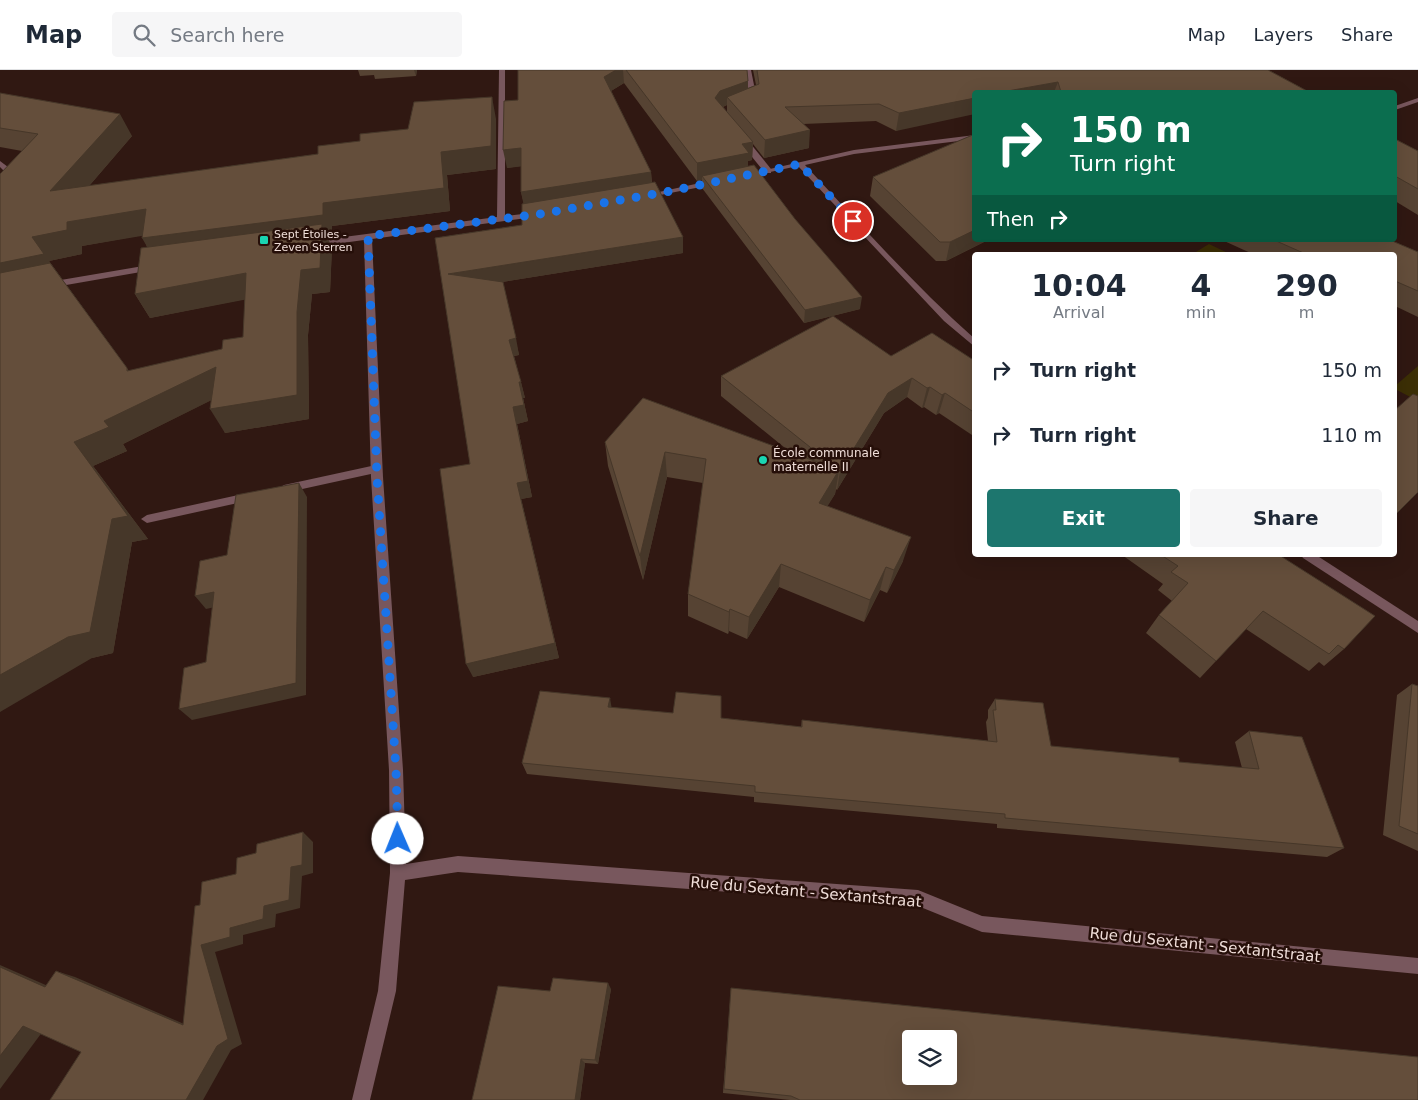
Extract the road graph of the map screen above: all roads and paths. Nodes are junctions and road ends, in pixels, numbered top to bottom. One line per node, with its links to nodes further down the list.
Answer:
1 (502, 70): 14 (street)
2 (748, 70): 4 (street)
3 (1418, 100): 5 (street)
4 (746, 102)
5 (1397, 107)
6 (734, 130): 10 (street)
7 (972, 138): 9 (street)
8 (0, 163): 11 (street)
9 (800, 164): 10 (street); 19 (street)
10 (768, 171): 12 (street)
11 (0, 185)
12 (637, 197)
13 (549, 212): 14 (street)
14 (501, 219): 15 (street)
15 (368, 236): 16 (street); 20 (street)
16 (299, 246)
17 (167, 266): 18 (street)
18 (37, 288)
19 (972, 341)
20 (376, 469): 21 (street); 24 (street)
21 (147, 518)
22 (1310, 557): 23 (street)
23 (1418, 628)
24 (398, 873): 25 (street, Rue du Sextant - Sextantstraat); 26 (street)
25 (1418, 966)
26 (362, 1100)

